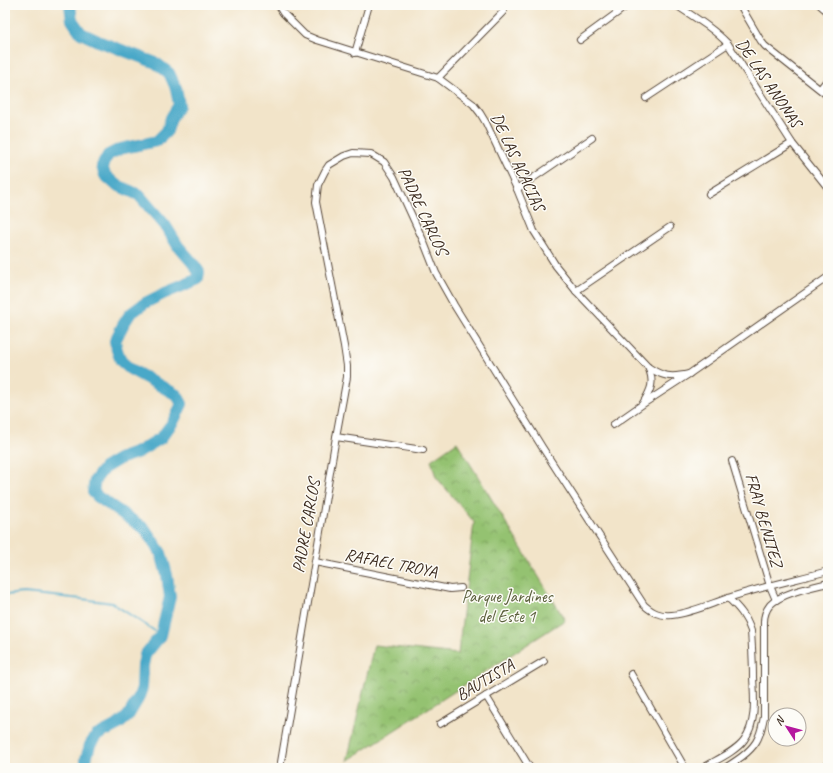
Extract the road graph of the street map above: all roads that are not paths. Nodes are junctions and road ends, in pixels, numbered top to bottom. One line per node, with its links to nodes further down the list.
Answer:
1 (278, 5): 11 (street, DE LAS ACACIAS)
2 (369, 5): 11 (street)
3 (628, 5): 9 (street)
4 (676, 5): 10 (street, DE LAS ANONAS)
5 (740, 5): 14 (street)
6 (820, 5): 8 (street)
7 (503, 12): 12 (street)
8 (828, 12)
9 (580, 40)
10 (728, 44): 16 (street); 18 (street, DE LAS ANONAS)
11 (354, 53): 12 (street, DE LAS ACACIAS)
12 (438, 78): 20 (street, DE LAS ACACIAS)
13 (828, 79): 14 (street)
14 (820, 89): 15 (street)
15 (828, 96)
16 (646, 98)
17 (592, 138): 20 (street)
18 (792, 143): 19 (street, DE LAS ANONAS); 21 (street)
19 (828, 188)
20 (517, 189): 24 (street, DE LAS ACACIAS)
21 (709, 194)
22 (670, 227): 24 (street)
23 (828, 277): 26 (street)
24 (576, 291): 25 (street, DE LAS ACACIAS)
25 (648, 368): 26 (street); 27 (street)
26 (689, 374): 27 (street)
27 (643, 404): 28 (street)
28 (613, 425)
29 (336, 437): 30 (street); 32 (street, PADRE CARLOS); 37 (street, PADRE CARLOS)
30 (423, 450)
31 (732, 461): 35 (street, FRAY BENITEZ)
32 (314, 562): 36 (street, RAFAEL TROYA); 46 (street, PADRE CARLOS)
33 (828, 571): 35 (street, PADRE CARLOS)
34 (828, 583): 38 (street)
35 (770, 586): 37 (street, PADRE CARLOS); 38 (street, FRAY BENITEZ)
36 (462, 588)
37 (728, 598): 40 (street)
38 (776, 600): 39 (street)
39 (764, 644): 40 (street); 50 (street)
40 (752, 645): 49 (street)
41 (544, 661): 43 (street, BAUTISTA)
42 (630, 674): 48 (street)
43 (486, 696): 44 (street, BAUTISTA); 47 (street)
44 (440, 724)
45 (828, 762): 51 (street)
46 (280, 768)
47 (530, 768)
48 (685, 768)
49 (703, 768)
50 (725, 768)
51 (825, 768)

